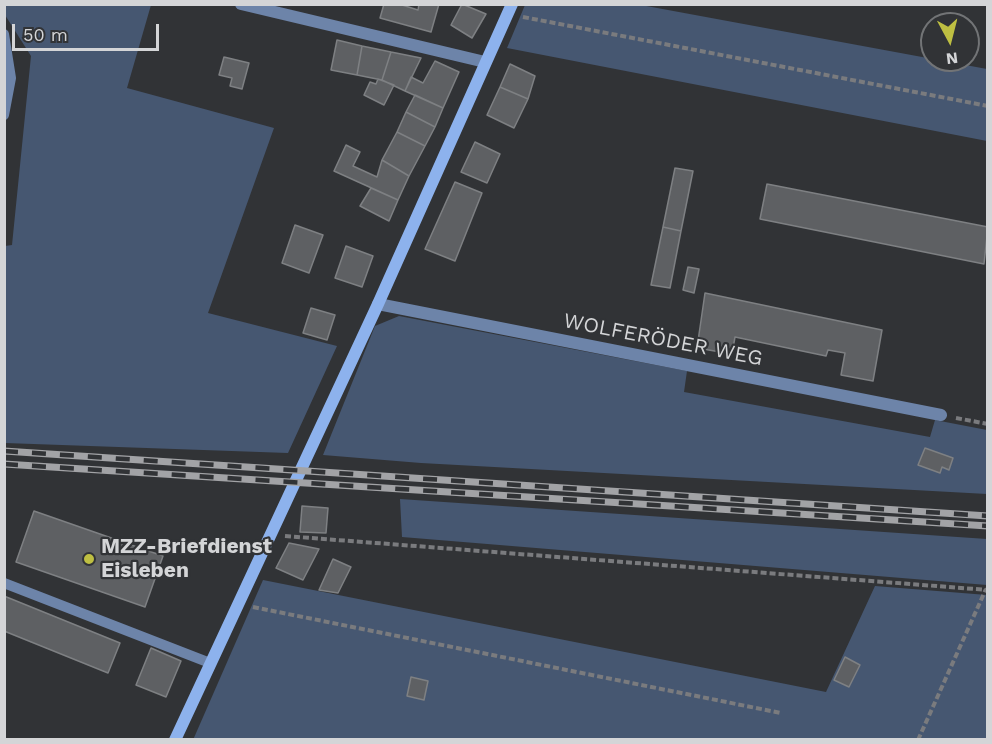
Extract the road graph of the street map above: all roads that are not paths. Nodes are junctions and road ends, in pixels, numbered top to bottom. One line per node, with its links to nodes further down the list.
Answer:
1 (241, 4): 4 (street)
2 (510, 9): 4 (main road)
3 (4, 34): 5 (lane)
4 (485, 62): 6 (main road)
5 (4, 115)
6 (378, 304): 7 (street, WOLFERÖDER WEG); 9 (main road)
7 (941, 415)
8 (4, 583): 9 (lane)
9 (210, 663): 10 (main road)
10 (175, 740)

